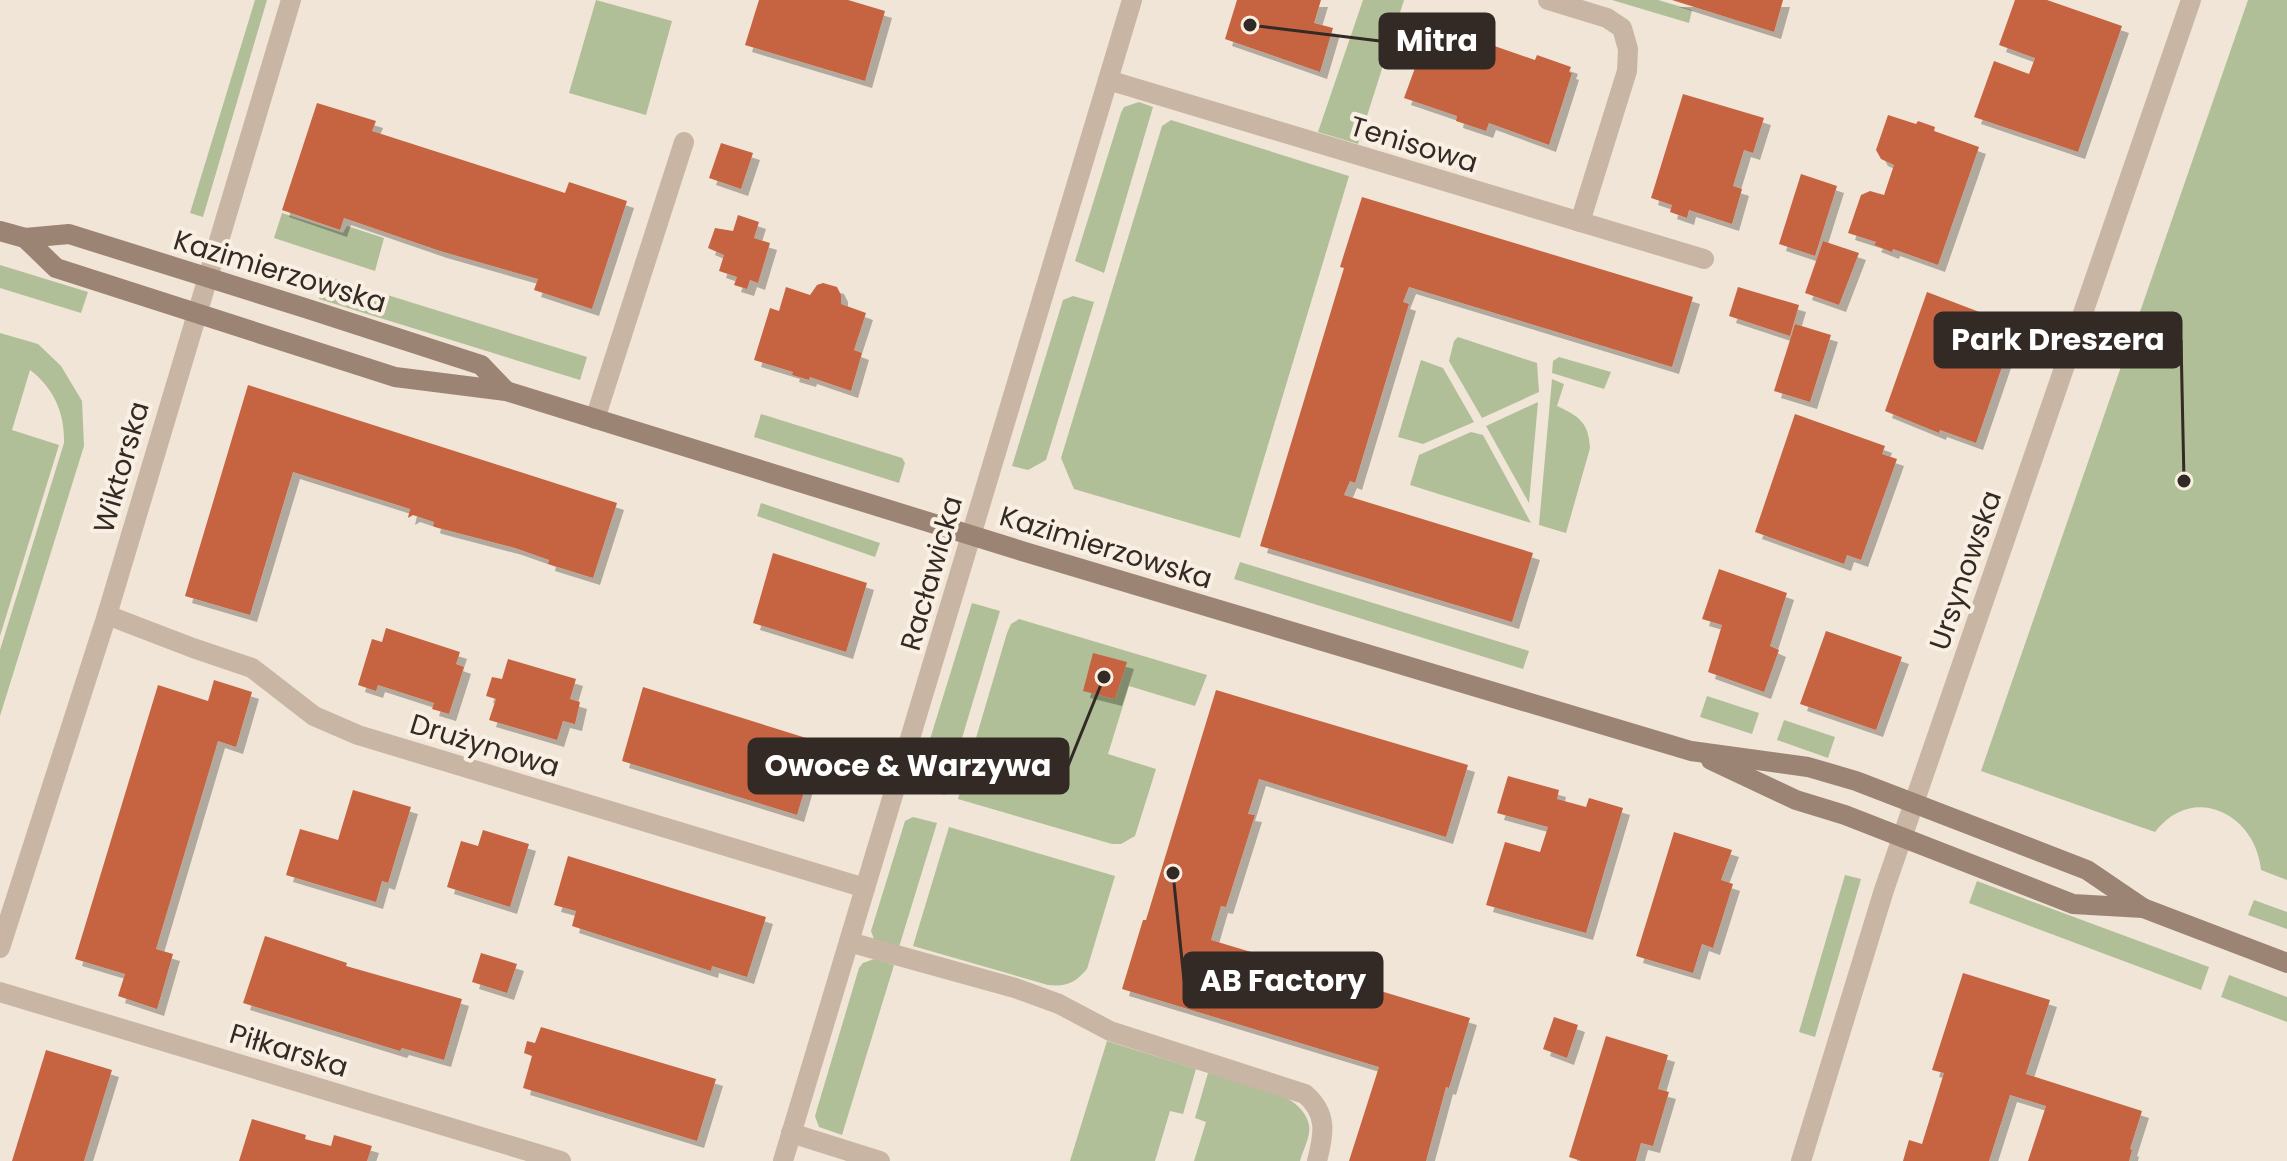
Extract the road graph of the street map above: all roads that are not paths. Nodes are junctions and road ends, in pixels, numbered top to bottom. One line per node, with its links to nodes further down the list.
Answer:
1 (291, 0): 11 (street, Wiktorska)
2 (1132, 0): 5 (street, Racławicka)
3 (1548, 0): 7 (street)
4 (2191, 0): 18 (street, Ursynowska)
5 (1108, 80): 7 (street, Tenisowa); 15 (street, Racławicka)
6 (684, 142): 14 (street)
7 (1580, 222): 10 (street, Tenisowa)
8 (0, 231): 9 (street, Kazimierzowska)
9 (25, 238): 11 (street, Kazimierzowska); 12 (street, Kazimierzowska)
10 (1704, 259)
11 (207, 277): 12 (street, Wiktorska); 13 (street, Kazimierzowska)
12 (196, 313): 13 (street, Kazimierzowska); 16 (street, Wiktorska)
13 (506, 391): 14 (street, Kazimierzowska)
14 (595, 419): 15 (street, Kazimierzowska)
15 (970, 535): 17 (street, Kazimierzowska); 20 (street, Racławicka)
16 (107, 615): 20 (street, Drużynowa); 23 (street, Wiktorska)
17 (1691, 751): 18 (street, Kazimierzowska); 19 (street, Kazimierzowska)
18 (1914, 802): 19 (street, Ursynowska); 21 (street, Kazimierzowska)
19 (1902, 837): 21 (street, Kazimierzowska); 31 (street, Ursynowska)
20 (865, 888): 22 (street, Racławicka)
21 (2143, 908): 24 (street)
22 (849, 942): 26 (street, Racławicka); 30 (street)
23 (0, 948)
24 (2287, 963)
25 (0, 992): 27 (street, Piłkarska)
26 (791, 1133): 28 (street, Racławicka); 29 (street)
27 (561, 1161)
28 (783, 1161)
29 (880, 1161)
30 (1317, 1161)
31 (1801, 1161)

